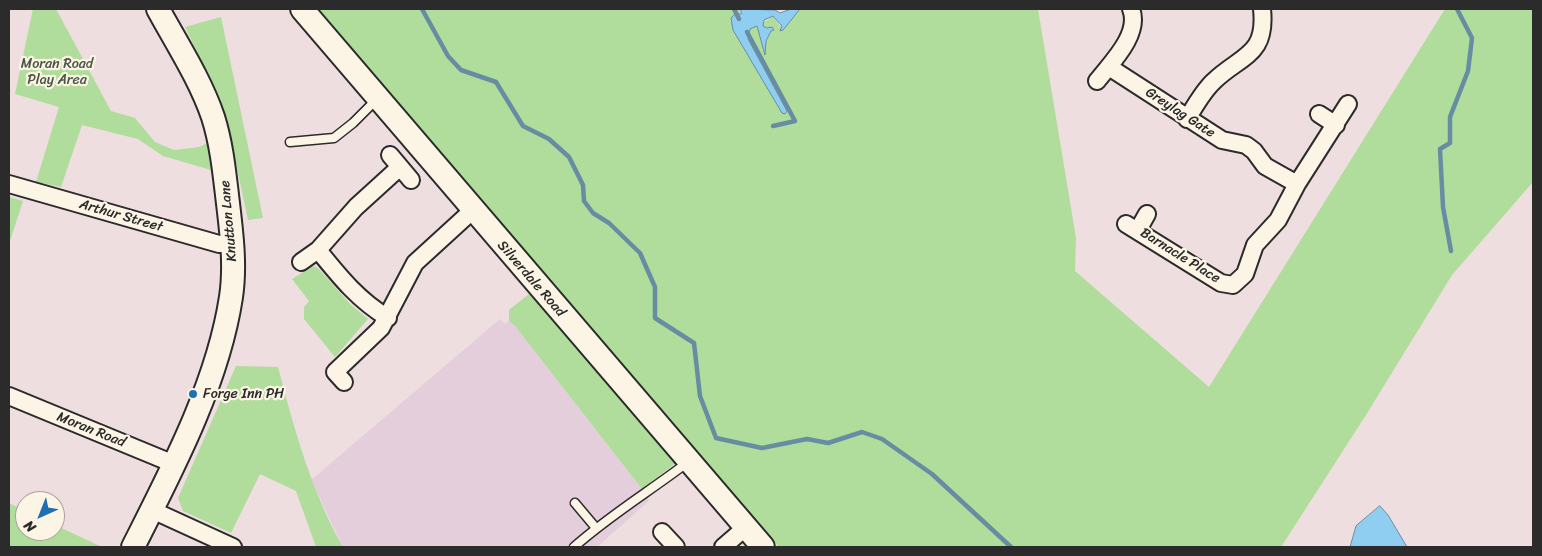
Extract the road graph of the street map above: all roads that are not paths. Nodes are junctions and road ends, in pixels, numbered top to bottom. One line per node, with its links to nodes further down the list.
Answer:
1 (158, 9): 18 (main road, Knutton Lane)
2 (302, 9): 7 (main road, Silverdale Road)
3 (1131, 9): 5 (street)
4 (1262, 9): 10 (street)
5 (1109, 66): 6 (street); 10 (street, Greylag Gate)
6 (1097, 81)
7 (377, 99): 12 (lane); 16 (main road, Silverdale Road)
8 (1348, 104): 11 (street)
9 (1319, 114): 11 (street)
10 (1187, 119): 15 (street, Greylag Gate)
11 (1336, 125): 15 (street)
12 (290, 142)
13 (400, 167): 19 (street)
14 (9, 184): 18 (street, Arthur Street)
15 (1297, 184): 17 (street, Barnacle Place)
16 (473, 210): 21 (street); 24 (main road, Silverdale Road)
17 (1147, 214)
18 (233, 244): 25 (main road, Knutton Lane)
19 (318, 250): 20 (street); 21 (street)
20 (301, 262)
21 (388, 318): 22 (street)
22 (344, 382)
23 (9, 396): 25 (street, Moran Road)
24 (688, 462): 28 (lane); 29 (main road, Silverdale Road)
25 (174, 464): 27 (main road, Knutton Lane)
26 (575, 503): 28 (lane)
27 (152, 510): 32 (main road, Knutton Lane); 33 (street)
28 (596, 528): 34 (lane)
29 (745, 528): 35 (street); 36 (main road, Silverdale Road)
30 (662, 532): 31 (street)
31 (674, 546)
32 (133, 547)
33 (233, 547)
34 (574, 547)
35 (723, 547)
36 (763, 547)

